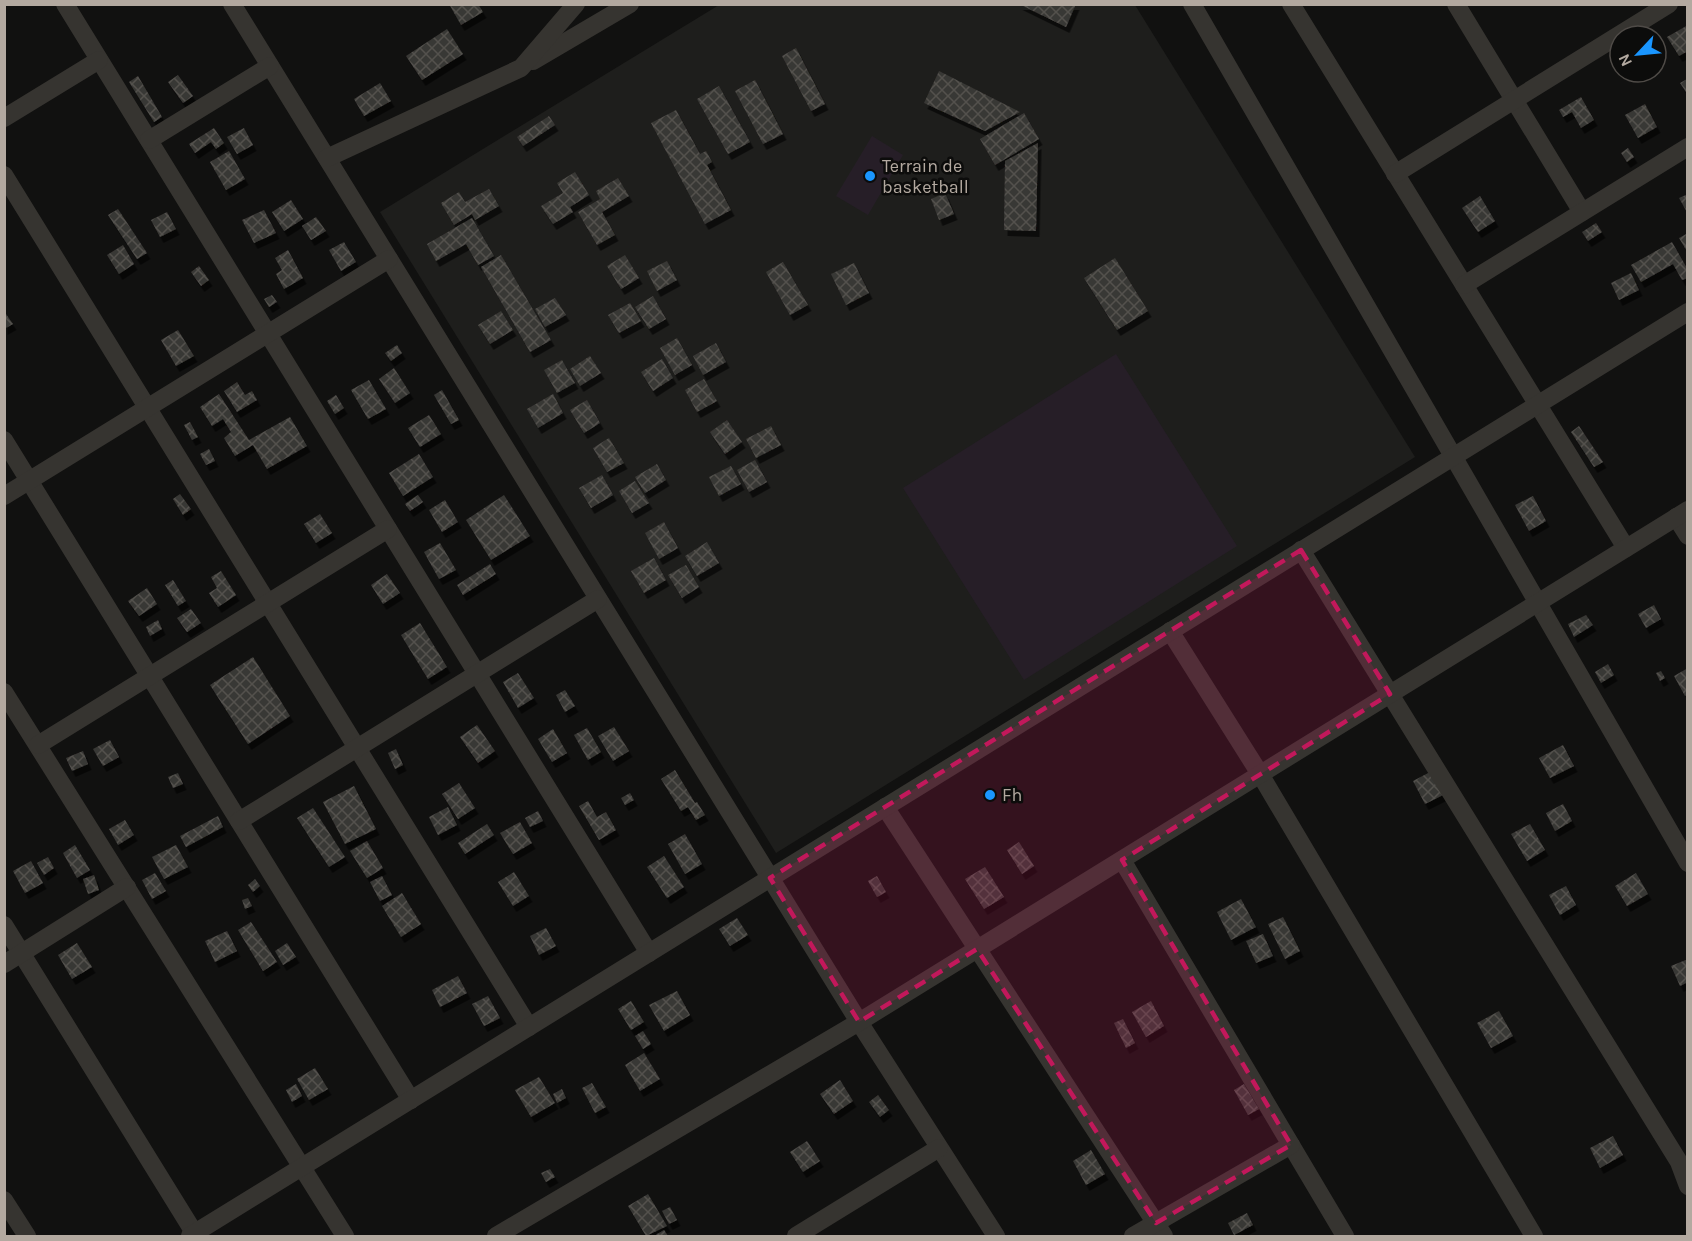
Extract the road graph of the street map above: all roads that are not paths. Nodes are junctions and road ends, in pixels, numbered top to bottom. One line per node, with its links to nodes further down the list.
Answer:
1 (65, 4): 9 (street)
2 (232, 4): 10 (street)
3 (630, 4): 11 (street)
4 (1192, 4): 27 (street)
5 (1291, 4): 18 (street)
6 (1455, 4): 12 (street)
7 (1669, 4): 12 (street)
8 (575, 5): 11 (street)
9 (99, 60): 13 (street); 14 (street)
10 (270, 66): 14 (street); 16 (street)
11 (521, 68): 16 (street)
12 (1514, 100): 18 (street); 19 (street)
13 (4, 118)
14 (149, 140): 23 (street)
15 (1688, 147): 19 (street)
16 (327, 158): 20 (street)
17 (4, 174): 25 (street)
18 (1395, 174): 21 (street)
19 (1582, 212): 21 (street)
20 (389, 259): 23 (street); 35 (street)
21 (1464, 285): 24 (street)
22 (1688, 312): 24 (street)
23 (268, 333): 25 (street); 31 (street)
24 (1537, 405): 27 (street); 33 (street)
25 (148, 408): 28 (street); 36 (street)
26 (4, 440): 28 (street)
27 (1452, 456): 34 (street); 37 (street)
28 (29, 481): 29 (street); 40 (street)
29 (4, 496)
30 (1682, 514): 32 (street); 33 (street)
31 (388, 529): 36 (street); 39 (street)
32 (1688, 536)
33 (1626, 548): 37 (street)
34 (1301, 550): 38 (street); 42 (street)
35 (598, 599): 39 (street); 50 (street)
36 (268, 603): 40 (street); 44 (street)
37 (1537, 603): 42 (street); 49 (street)
38 (1170, 631): 45 (street); 46 (street)
39 (477, 673): 44 (street); 55 (street)
40 (150, 676): 43 (street); 47 (street)
41 (4, 692): 43 (street)
42 (1390, 694): 45 (street); 63 (street)
43 (38, 745): 51 (street)
44 (357, 748): 47 (street); 58 (street)
45 (1260, 774): 48 (street); 74 (street)
46 (885, 807): 50 (street); 53 (street)
47 (239, 821): 59 (street)
48 (1122, 860): 53 (street); 60 (street)
49 (1688, 863)
50 (770, 878): 55 (street); 57 (street)
51 (127, 887): 54 (street); 62 (street)
52 (4, 925): 54 (street)
53 (977, 949): 57 (street); 65 (street)
54 (22, 953): 56 (street); 66 (street)
55 (649, 953): 58 (street)
56 (4, 963)
57 (859, 1022): 61 (street); 69 (street)
58 (529, 1027): 59 (street)
59 (411, 1100): 62 (street)
60 (1291, 1145): 65 (street); 73 (street)
61 (939, 1148): 70 (street); 71 (street)
62 (302, 1167): 66 (street); 68 (street)
63 (1688, 1186)
64 (4, 1200): 67 (street)
65 (1160, 1230): 72 (street)
66 (192, 1235)
67 (27, 1236)
68 (345, 1236)
69 (496, 1236)
70 (796, 1236)
71 (996, 1236)
72 (1133, 1236)
73 (1345, 1236)
74 (1534, 1236)

